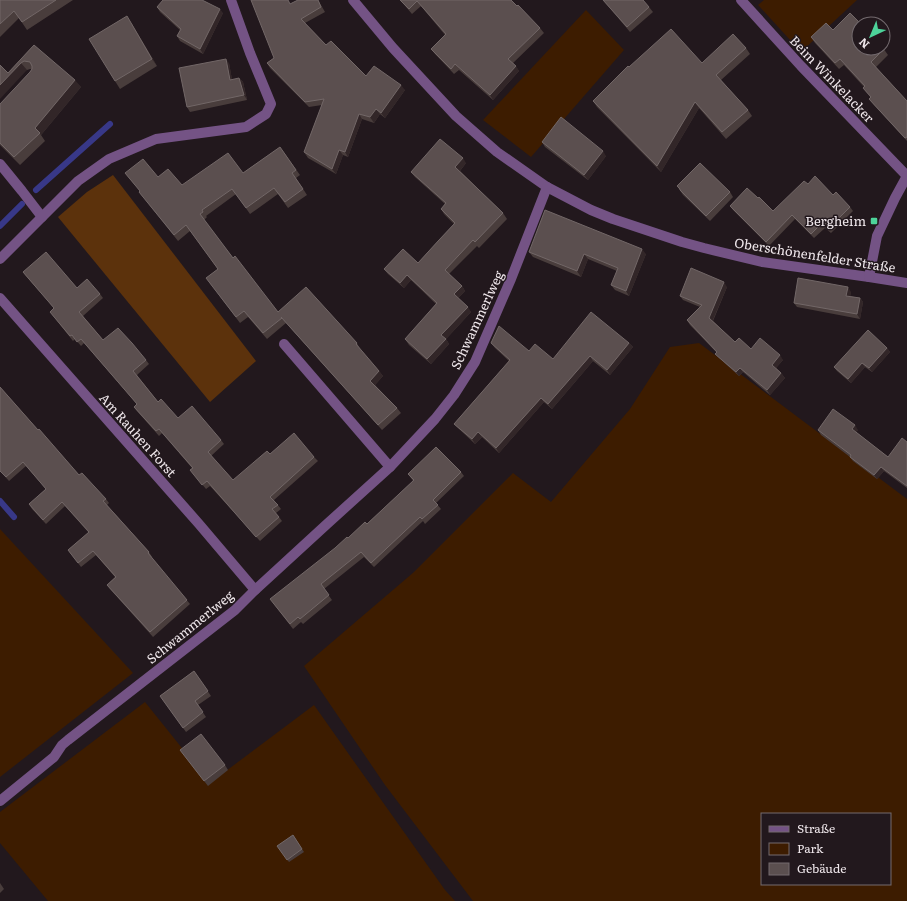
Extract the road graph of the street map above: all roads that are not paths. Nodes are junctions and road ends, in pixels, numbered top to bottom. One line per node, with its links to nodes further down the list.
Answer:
1 (231, 0): 7 (street)
2 (353, 0): 6 (street, Oberschönenfelder Straße)
3 (740, 0): 5 (street, Beim Winkelacker)
4 (0, 164): 7 (street)
5 (907, 176): 9 (street)
6 (547, 187): 9 (street, Oberschönenfelder Straße); 13 (street, Schwammerlweg)
7 (42, 217): 8 (street)
8 (0, 258)
9 (869, 277): 10 (street, Oberschönenfelder Straße)
10 (907, 283)
11 (0, 298): 14 (street, Am Rauhen Forst)
12 (284, 344): 13 (street)
13 (390, 466): 14 (street, Schwammerlweg)
14 (256, 590): 15 (street, Schwammerlweg)
15 (0, 801)

